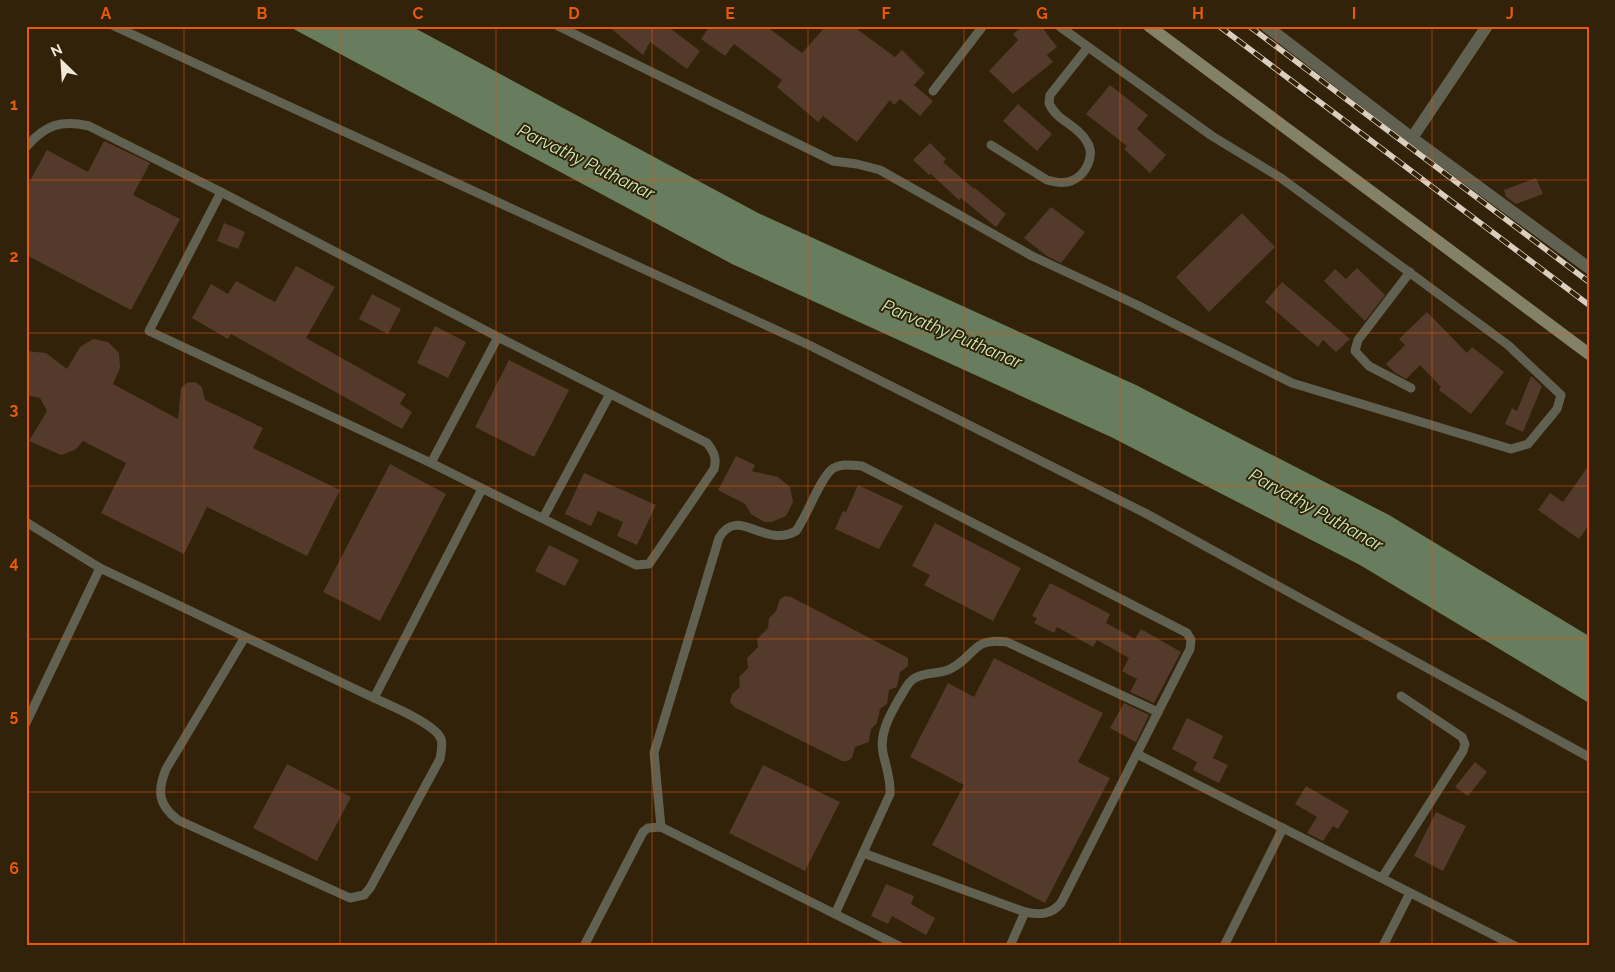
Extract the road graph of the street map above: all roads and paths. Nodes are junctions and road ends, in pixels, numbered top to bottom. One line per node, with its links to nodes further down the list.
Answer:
1 (114, 26): 31 (lane)
2 (558, 26): 15 (lane)
3 (983, 26): 9 (lane)
4 (1059, 26): 8 (lane)
5 (1149, 26): 17 (main road)
6 (1266, 26): 10 (street)
7 (1487, 26): 10 (street)
8 (1088, 47): 11 (lane); 15 (lane)
9 (934, 91)
10 (1412, 138): 14 (street)
11 (991, 145)
12 (26, 146): 13 (lane)
13 (221, 192): 16 (lane); 20 (lane)
14 (1589, 268)
15 (1410, 272): 18 (lane)
16 (498, 337): 19 (lane); 20 (lane)
17 (1589, 354)
18 (1411, 388)
19 (610, 394): 22 (lane); 22 (lane)
20 (431, 463): 21 (lane)
21 (482, 489): 22 (lane); 27 (lane)
22 (543, 518)
23 (26, 522): 24 (lane)
24 (100, 568): 25 (lane); 29 (lane)
25 (246, 636): 27 (lane); 27 (lane)
26 (1401, 696): 35 (lane)
27 (374, 698)
28 (1158, 712): 30 (lane); 32 (lane); 34 (lane)
29 (26, 722)
30 (1136, 754): 33 (lane); 37 (lane)
31 (1589, 757)
32 (661, 827): 38 (lane); 39 (lane)
33 (1283, 828): 35 (lane); 42 (lane)
34 (863, 853): 37 (lane); 38 (lane)
35 (1382, 878): 36 (lane)
36 (1410, 893): 43 (lane); 44 (lane)
37 (1025, 912): 41 (lane)
38 (836, 914): 40 (lane)
39 (584, 946)
40 (899, 946)
41 (1010, 946)
42 (1224, 946)
43 (1383, 946)
44 (1515, 946)

